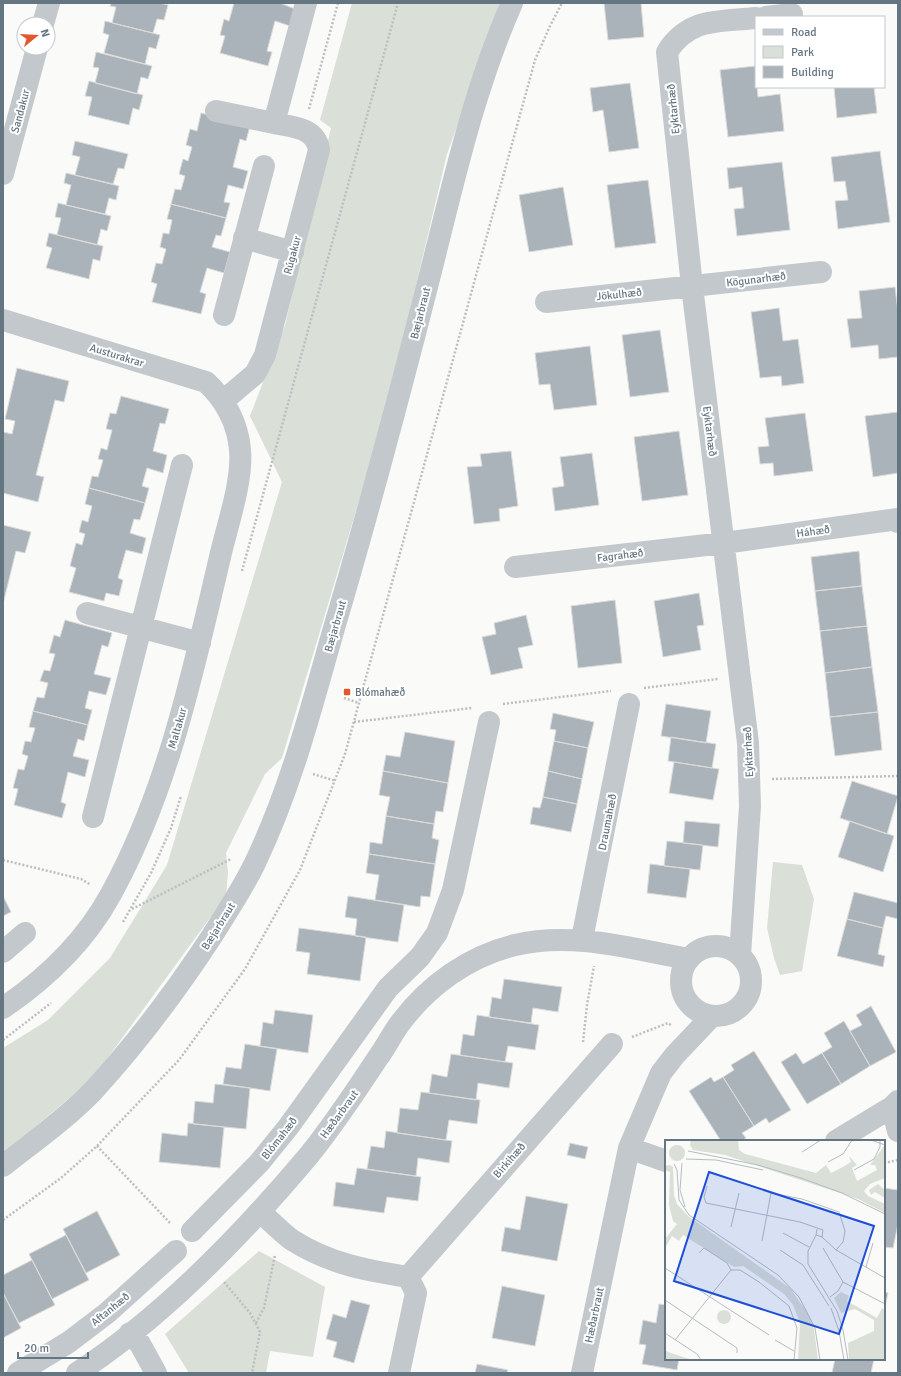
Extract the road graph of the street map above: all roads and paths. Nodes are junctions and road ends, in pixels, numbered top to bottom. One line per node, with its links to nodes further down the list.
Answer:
1 (49, 3): 6 (street)
2 (306, 3): 11 (street)
3 (338, 3): 12 (path)
4 (512, 3): 72 (street, Bæjarbraut)
5 (792, 14): 7 (street)
6 (45, 16)
7 (775, 16)
8 (755, 18): 18 (street, Eyktarhæð)
9 (35, 56): 14 (street, Sandakur)
10 (216, 111): 11 (street)
11 (274, 123): 12 (street)
12 (304, 129): 16 (street, Rúgakur)
13 (264, 166): 15 (street)
14 (3, 174)
15 (244, 238): 16 (street); 20 (street)
16 (293, 252): 22 (street, Rúgakur)
17 (821, 272): 18 (street, Kögunarhæð)
18 (692, 286): 19 (street, Jökulhæð); 25 (street, Eyktarhæð)
19 (546, 302)
20 (224, 315)
21 (3, 320): 22 (street, Austurakrar)
22 (223, 401): 29 (street, Maltakur)
23 (182, 465): 28 (street)
24 (898, 522): 25 (street, Háhæð)
25 (724, 543): 26 (street, Fagrahæð); 30 (street, Eyktarhæð)
26 (515, 568)
27 (87, 613): 28 (street)
28 (142, 628): 29 (street); 40 (street)
29 (200, 643): 56 (street, Maltakur)
30 (741, 677): 31 (path); 38 (street, Eyktarhæð)
31 (629, 694): 34 (path); 47 (street, Draumahæð)
32 (344, 698): 33 (path)
33 (359, 703)
34 (488, 711): 35 (path); 59 (street, Blómahæð)
35 (354, 722)
36 (308, 773): 39 (path)
37 (898, 776): 38 (path)
38 (749, 780): 45 (street, Eyktarhæð)
39 (336, 781)
40 (93, 817)
41 (237, 856): 44 (path)
42 (3, 860): 43 (path)
43 (97, 888)
44 (132, 909)
45 (744, 910): 48 (street); 51 (street, Eyktarhæð)
46 (25, 933): 50 (street)
47 (582, 939): 49 (street, Hæðarbraut); 62 (street, Hæðarbraut)
48 (720, 946): 51 (street); 52 (street)
49 (632, 949): 52 (street, Hæðarbraut); 54 (street, Hæðarbraut)
50 (3, 952)
51 (740, 955): 57 (street)
52 (689, 959): 54 (street)
53 (595, 965): 63 (path)
54 (681, 979): 55 (street)
55 (692, 1006): 57 (street); 61 (street, Hæðarbraut)
56 (3, 1008)
57 (712, 1016): 61 (street, Hæðarbraut)
58 (668, 1024): 60 (path)
59 (354, 1035): 62 (street); 75 (street, Blómahæð)
60 (612, 1044): 63 (street, Birkihæð)
61 (675, 1055): 68 (street, Hæðarbraut)
62 (379, 1057): 73 (street, Hæðarbraut)
63 (588, 1070): 78 (street, Birkihæð)
64 (895, 1104): 65 (street); 66 (street)
65 (898, 1131)
66 (838, 1140)
67 (97, 1146): 74 (path)
68 (629, 1148): 70 (street); 87 (street, Hæðarbraut)
69 (898, 1160): 71 (path)
70 (665, 1161)
71 (885, 1163)
72 (3, 1166)
73 (260, 1212): 78 (street); 81 (street, Hæðarbraut)
74 (171, 1225)
75 (192, 1230)
76 (276, 1250): 80 (path)
77 (176, 1251): 82 (street, Aftanhæð)
78 (408, 1277): 86 (street)
79 (223, 1281): 80 (path)
80 (255, 1324): 85 (path)
81 (130, 1334): 83 (street, Hæðarbraut); 84 (street)
82 (18, 1373)
83 (77, 1373)
84 (156, 1373)
85 (252, 1373)
86 (399, 1373)
87 (582, 1373)

